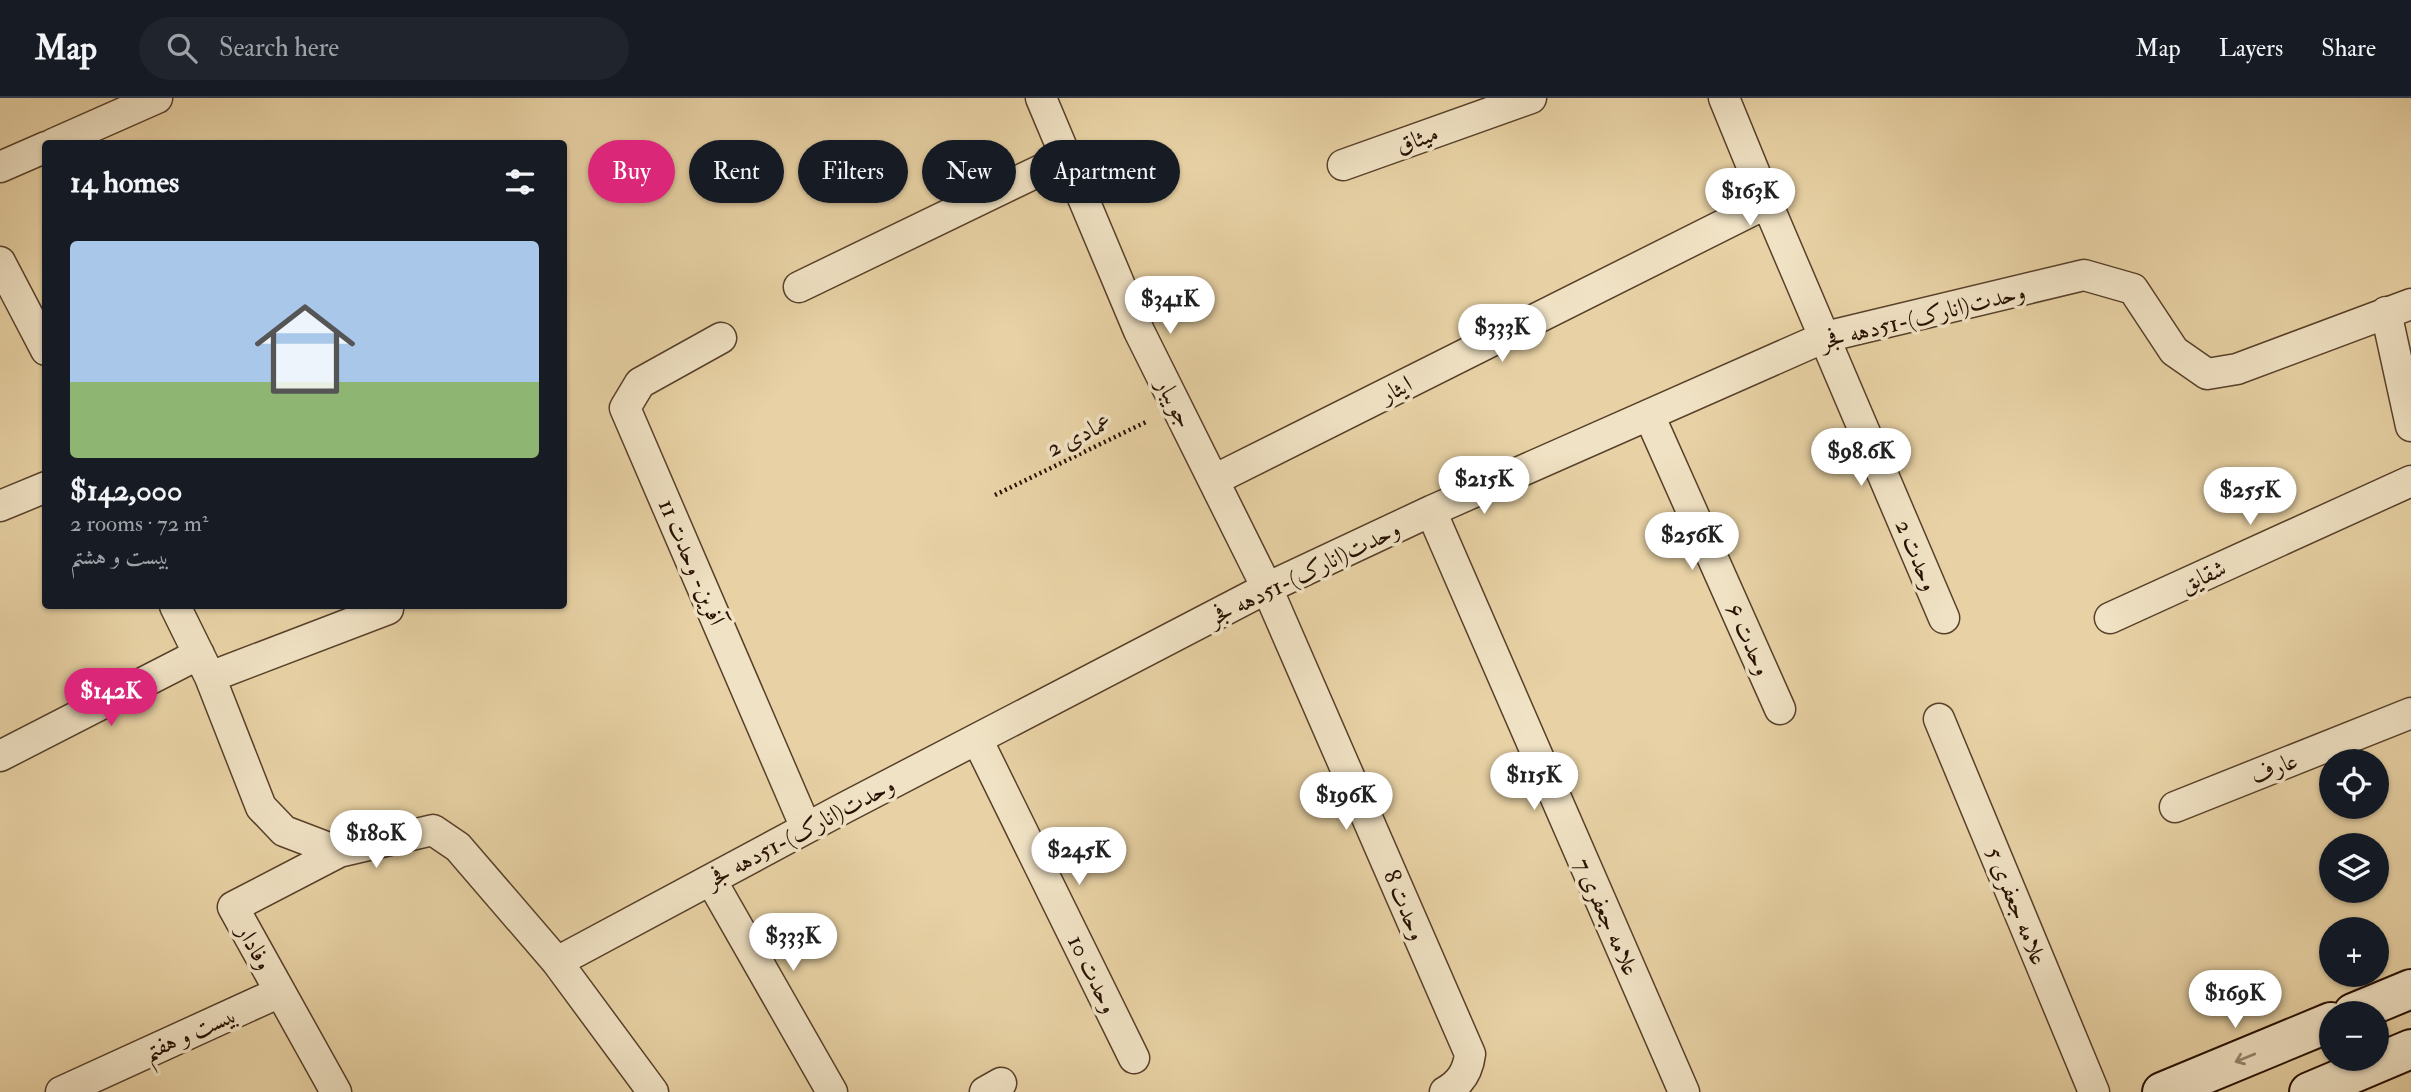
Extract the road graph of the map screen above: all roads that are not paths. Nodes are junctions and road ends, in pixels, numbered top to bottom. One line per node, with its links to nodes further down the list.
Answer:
1 (157, 98): 5 (street)
2 (1041, 98): 6 (street, جویبار)
3 (1531, 98): 8 (street, میثاق)
4 (1724, 98): 12 (street, وحدت 2)
5 (62, 140)
6 (1058, 140)
7 (42, 149): 9 (street)
8 (1343, 165)
9 (0, 167)
10 (1030, 175): 14 (street)
11 (1085, 203): 21 (street, جویبار)
12 (1767, 203): 16 (street, وحدت 2); 21 (street, ایثار)
13 (0, 262): 18 (street)
14 (799, 287)
15 (2399, 308): 16 (street, وحدت(انارک)-51دهه فجر); 20 (street)
16 (1825, 337): 19 (street, وحدت(انارک)-51دهه فجر); 29 (street, وحدت 2)
17 (721, 338): 38 (street, آفرین- وحدت 11)
18 (42, 342)
19 (1649, 415): 25 (street, وحدت(انارک)-51دهه فجر); 32 (street, وحدت ۶)
20 (2411, 426)
21 (1214, 480): 26 (street, جویبار)
22 (2411, 481): 30 (street, شقایق)
23 (42, 489): 24 (street)
24 (0, 506)
25 (1431, 511): 26 (street, وحدت(انارک)-51دهه فجر); 53 (street, علامه جعفری 7)
26 (1267, 588): 35 (street, وحدت(انارک)-51دهه فجر); 52 (street, وحدت 8)
27 (176, 609): 31 (street)
28 (388, 609): 31 (street)
29 (1944, 618)
30 (2110, 618)
31 (205, 666): 36 (street); 39 (street)
32 (1780, 709)
33 (2411, 713): 37 (street, عارف)
34 (1939, 719): 54 (street, علامه جعفری 5)
35 (977, 739): 38 (street, وحدت(انارک)-51دهه فجر); 47 (street, وحدت 10)
36 (0, 756)
37 (2175, 807)
38 (806, 828): 40 (street, وحدت(انارک)-51دهه فجر)
39 (339, 852): 41 (street); 43 (street, وفادار)
40 (711, 880): 41 (street, وحدت(انارک)-51دهه فجر); 51 (street)
41 (557, 962): 50 (street)
42 (2411, 989): 44 (main road)
43 (280, 992): 48 (street, بیست و هفتم); 49 (street, وفادار)
44 (2382, 1001)
45 (2319, 1027): 55 (main road, one-way to 55)
46 (2411, 1049): 56 (main road)
47 (1134, 1058)
48 (61, 1092)
49 (336, 1092)
50 (653, 1092)
51 (832, 1092)
52 (1446, 1092)
53 (1684, 1092)
54 (2094, 1092)
55 (2162, 1092)
56 (2309, 1092)

